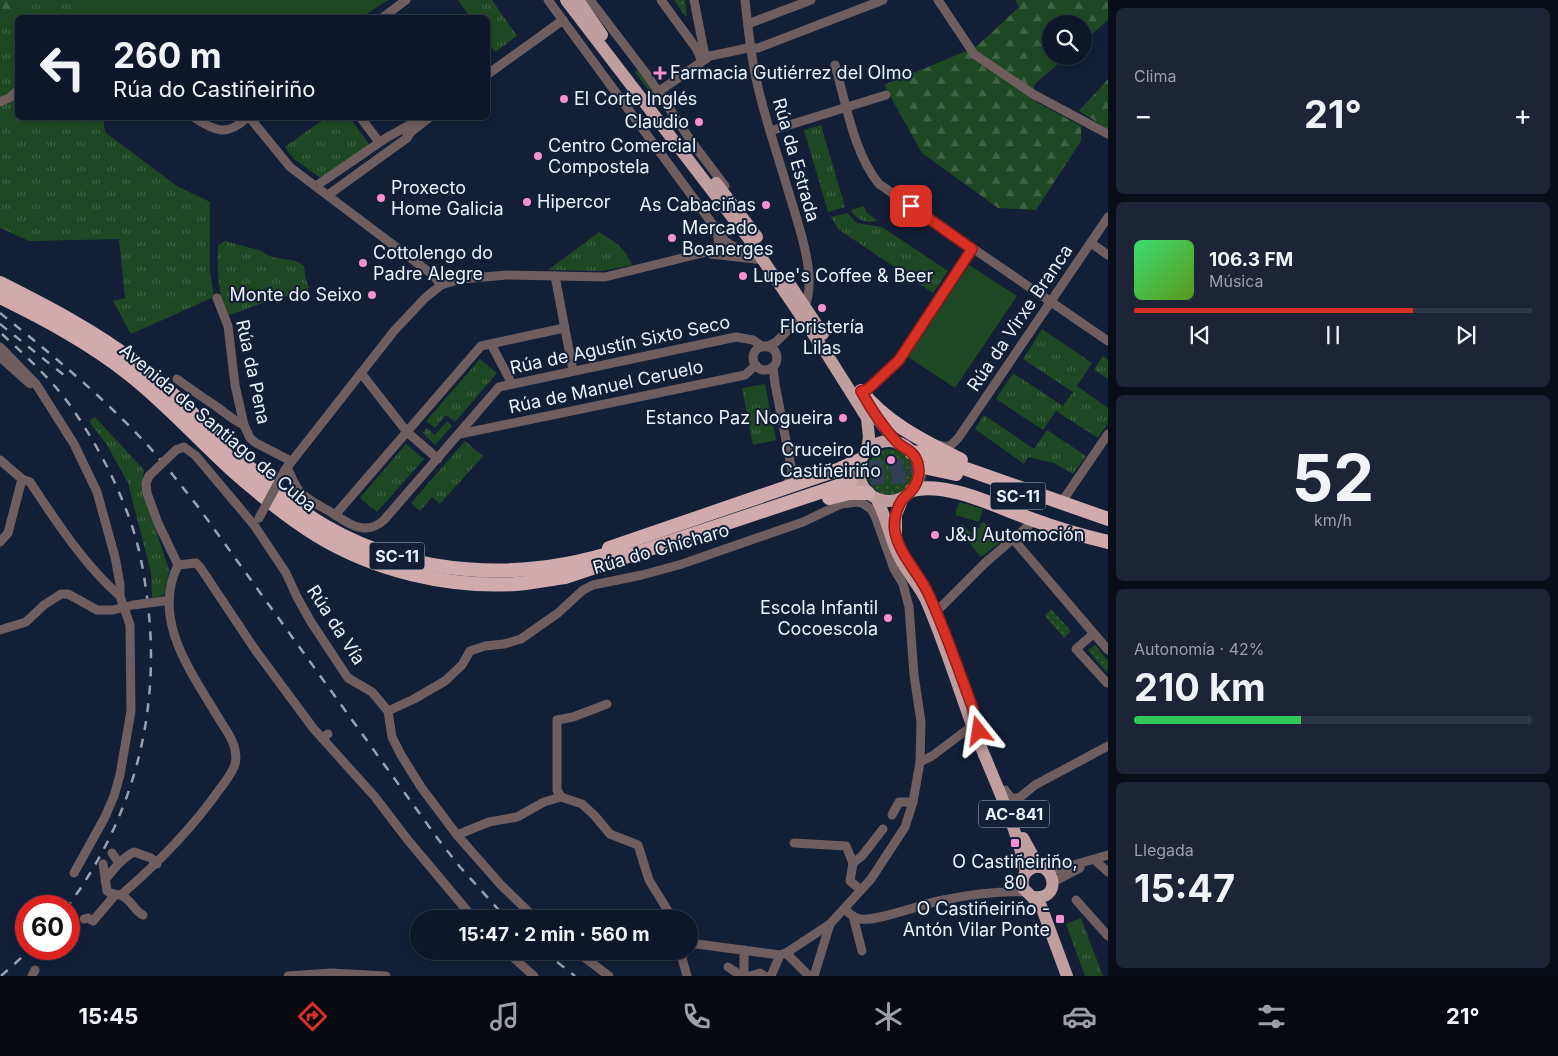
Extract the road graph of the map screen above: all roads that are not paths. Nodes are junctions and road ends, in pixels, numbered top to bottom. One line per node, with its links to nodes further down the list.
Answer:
1 (406, 0): 11 (street)
2 (548, 0): 13 (street)
3 (566, 0): 47 (main road)
4 (661, 0): 16 (street)
5 (694, 0): 14 (street)
6 (745, 0): 15 (street, Rúa da Estrada)
7 (811, 0): 15 (street)
8 (884, 0): 19 (street)
9 (938, 0): 37 (street)
10 (585, 2): 12 (street); 17 (main road); 24 (street)
11 (386, 15)
12 (598, 19): 17 (street); 22 (street)
13 (563, 20): 23 (street); 43 (street)
14 (695, 22): 16 (street); 18 (street); 20 (street)
15 (748, 24): 19 (street, Rúa da Estrada)
16 (679, 25): 18 (street)
17 (600, 33): 41 (main road)
18 (690, 40): 20 (street)
19 (751, 48): 20 (street); 35 (street, Rúa da Estrada)
20 (704, 60): 24 (street)
21 (835, 65): 28 (street)
22 (636, 69)
23 (490, 73)
24 (658, 92): 41 (street)
25 (15, 93): 27 (street)
26 (886, 95): 28 (street)
27 (0, 102)
28 (847, 107): 35 (street); 45 (street)
29 (198, 120): 30 (street)
30 (245, 120)
31 (250, 120): 39 (street)
32 (362, 120): 38 (street)
33 (418, 120): 38 (street)
34 (426, 120): 36 (street)
35 (770, 131): 55 (street, Rúa da Estrada)
36 (410, 132): 38 (street); 40 (street)
37 (1108, 134)
38 (379, 142): 39 (street)
39 (316, 186): 40 (street)
40 (328, 195): 51 (street)
41 (743, 216): 55 (main road)
42 (1108, 217): 44 (street, Rúa da Virxe Branca)
43 (717, 231): 47 (street); 48 (street)
44 (1091, 243): 46 (street); 54 (street, Rúa da Virxe Branca)
45 (972, 249): 54 (street); 69 (street)
46 (1108, 255)
47 (761, 256): 48 (street); 55 (main road)
48 (688, 257): 49 (street)
49 (555, 276): 51 (street); 56 (street)
50 (0, 283): 83 (highway, Avenida de Santiago de Cuba / SC-11)
51 (441, 285): 66 (street)
52 (0, 297): 83 (highway, Avenida de Santiago de Cuba / SC-11)
53 (217, 298): 72 (street, Rúa da Pena)
54 (1050, 302): 58 (street); 76 (street, Rúa da Virxe Branca)
55 (803, 311): 60 (street); 69 (main road); 79 (main road)
56 (564, 328): 59 (street); 65 (street)
57 (746, 338): 60 (street, Rúa de Agustín Sixto Seco); 62 (street, Rúa de Agustín Sixto Seco); 65 (street, Rúa de Agustín Sixto Seco)
58 (1108, 341)
59 (491, 344): 68 (street); 73 (street)
60 (770, 347): 62 (street); 64 (street)
61 (0, 348): 70 (street)
62 (755, 353): 64 (street)
63 (0, 356): 70 (street)
64 (764, 367): 74 (street, Rúa de Manuel Ceruelo); 85 (street)
65 (573, 372): 68 (street, Rúa de Agustín Sixto Seco)
66 (361, 373): 73 (street); 84 (street)
67 (177, 379): 72 (street)
68 (512, 384): 74 (street, Rúa de Agustín Sixto Seco)
69 (861, 391): 71 (highway); 77 (main road)
70 (42, 393): 104 (street)
71 (896, 423): 76 (street); 82 (highway)
72 (244, 425): 84 (street, Rúa da Pena)
73 (407, 432): 80 (street); 92 (street)
74 (460, 434): 80 (street, Rúa de Agustín Sixto Seco)
75 (1108, 434): 91 (street)
76 (959, 437): 82 (street)
77 (897, 444): 78 (main road); 79 (main road)
78 (912, 452): 87 (highway); 89 (main road)
79 (864, 454): 85 (street); 88 (highway); 90 (main road)
80 (438, 459): 92 (street, Rúa de Agustín Sixto Seco)
81 (0, 460): 86 (street)
82 (963, 461): 87 (highway)
83 (236, 465): 101 (highway, Avenida de Santiago de Cuba / SC-11); 103 (highway, Avenida de Santiago de Cuba / SC-11)
84 (288, 466): 92 (street); 95 (street, bridge)
85 (792, 471): 88 (street)
86 (22, 479): 99 (street); 104 (street)
87 (1004, 482): 91 (highway, SC-11)
88 (785, 487): 101 (highway)
89 (907, 494): 90 (main road); 94 (highway); 107 (main road, AC-841)
90 (867, 498): 103 (highway); 114 (street, Rúa do Chícharo); 115 (main road, AC-841); 118 (street)
91 (1061, 503): 93 (highway, SC-11)
92 (335, 515)
93 (1108, 519)
94 (1035, 520): 98 (street); 100 (highway)
95 (256, 521): 102 (street, Rúa da Vía, bridge); 114 (street, Rúa da Vía)
96 (1108, 528): 97 (highway, SC-11)
97 (1108, 535)
98 (1013, 539): 107 (street); 109 (street)
99 (0, 542)
100 (1108, 542)
101 (580, 560): 103 (highway, Avenida de Santiago de Cuba / SC-11)
102 (178, 565): 105 (street); 146 (street)
103 (565, 577)
104 (120, 596): 106 (street)
105 (167, 601): 106 (street, bridge); 134 (street)
106 (129, 606): 108 (street); 136 (street)
107 (936, 612): 113 (main road, AC-841)
108 (0, 630)
109 (1093, 634): 110 (street); 111 (street)
110 (1108, 650)
111 (1108, 683)
112 (607, 704): 120 (street)
113 (973, 709): 115 (main road); 117 (main road, AC-841)
114 (388, 711): 126 (street)
115 (972, 731): 117 (main road); 118 (street); 137 (main road, AC-841)
116 (1108, 746): 121 (street)
117 (993, 760): 119 (main road, AC-841)
118 (920, 762): 122 (street)
119 (1005, 790): 121 (street); 123 (main road, AC-841)
120 (561, 797): 126 (street); 148 (street)
121 (1018, 798): 123 (street)
122 (913, 802): 124 (street); 140 (street)
123 (1014, 814): 138 (main road, AC-841)
124 (892, 815)
125 (883, 829): 131 (street)
126 (457, 835): 147 (street)
127 (794, 843): 131 (street)
128 (112, 853): 133 (street)
129 (1108, 855): 130 (street)
130 (1095, 860): 135 (street); 138 (street)
131 (852, 863): 140 (street)
132 (103, 864): 139 (street)
133 (119, 864): 134 (street); 139 (street)
134 (157, 864): 142 (street)
135 (1108, 872)
136 (74, 874)
137 (1024, 876): 138 (main road); 141 (street); 143 (main road, AC-841)
138 (1047, 879): 143 (main road); 174 (main road, AC-841)
139 (105, 880): 142 (street)
140 (861, 890): 145 (street)
141 (1009, 892): 143 (street); 150 (street)
142 (118, 895): 149 (street); 151 (street)
143 (1030, 895): 173 (main road, AC-841)
144 (1076, 900): 153 (street)
145 (844, 909): 150 (street); 152 (street)
146 (466, 910)
147 (527, 910)
148 (667, 910)
149 (143, 915)
150 (853, 916): 156 (street)
151 (84, 919)
152 (830, 924): 157 (street); 172 (street)
153 (1108, 936)
154 (698, 944): 155 (street)
155 (744, 950): 157 (street); 167 (street)
156 (862, 951)
157 (783, 954): 170 (street); 171 (street)
158 (516, 960): 164 (street)
159 (588, 960): 165 (street)
160 (683, 960): 166 (street)
161 (728, 968): 167 (street)
162 (288, 976): 163 (street)
163 (386, 976)
164 (534, 976)
165 (609, 976)
166 (687, 976)
167 (743, 976)
168 (750, 976): 169 (street)
169 (765, 976)
170 (771, 976)
171 (809, 976)
172 (814, 976)
173 (1067, 976)
174 (1073, 976)

